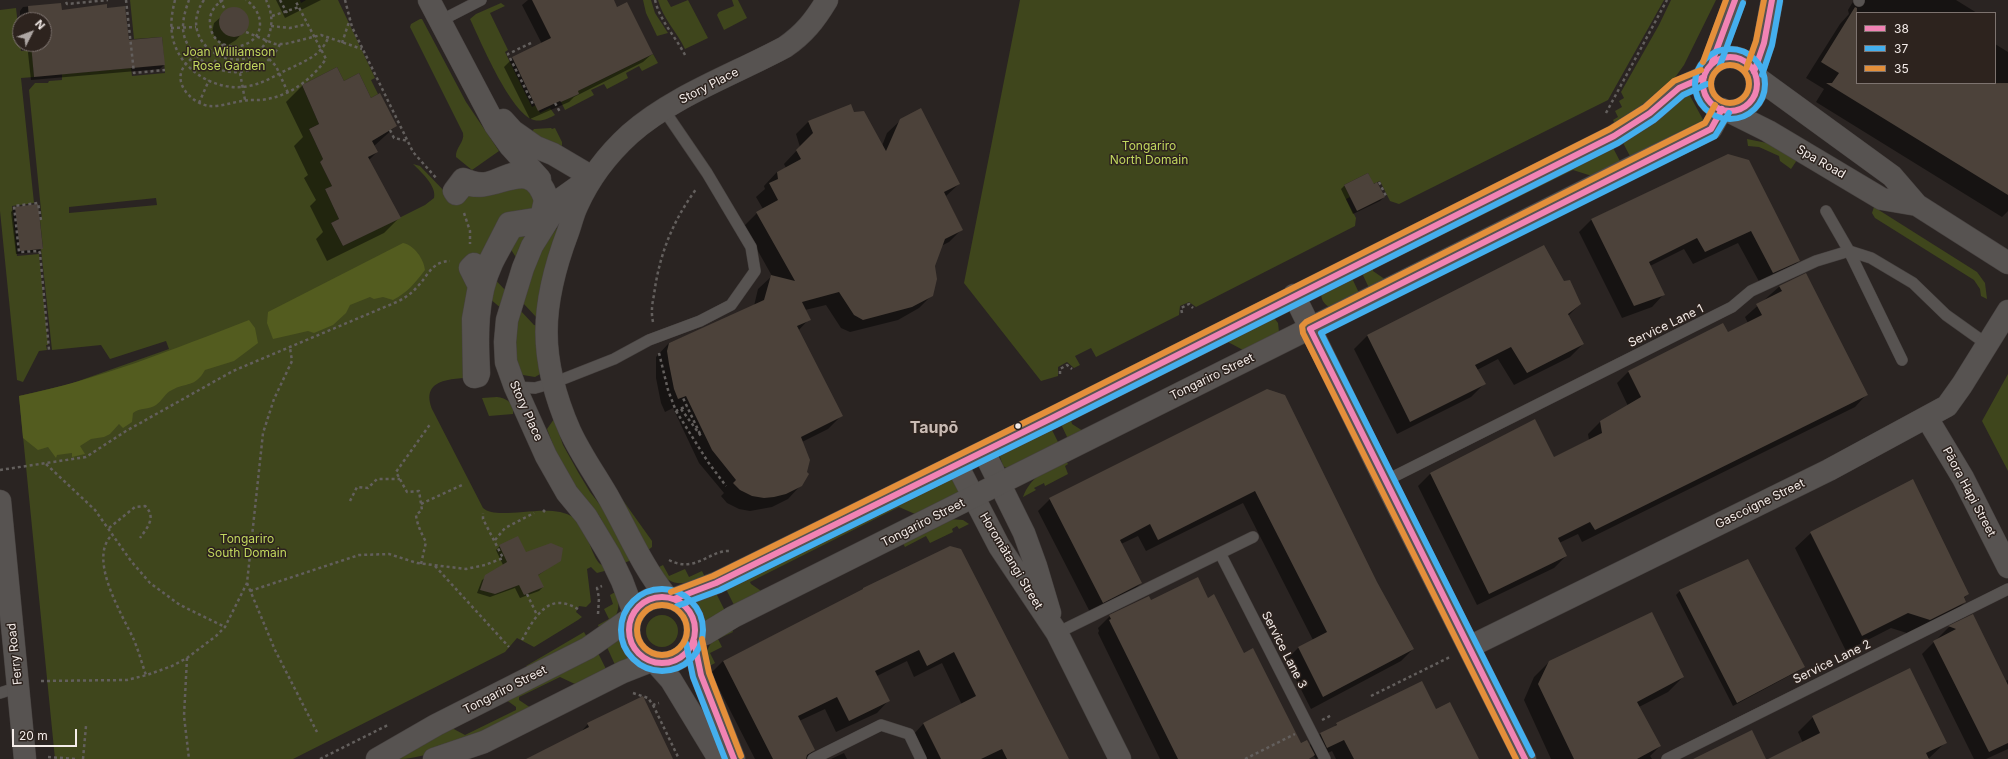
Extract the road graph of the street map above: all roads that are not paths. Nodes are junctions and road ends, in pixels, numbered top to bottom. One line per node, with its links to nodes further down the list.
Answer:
1 (429, 0): 6 (street)
2 (481, 0): 6 (lane)
3 (827, 0): 10 (street, Story Place)
4 (1735, 0): 7 (street)
5 (1772, 0): 8 (street)
6 (440, 21): 9 (street)
7 (1707, 71): 8 (street); 11 (street); 19 (street)
8 (1755, 74): 11 (street); 15 (street, Spa Road)
9 (471, 78): 12 (street); 14 (street)
10 (664, 110): 12 (street, Story Place); 24 (lane)
11 (1725, 110): 15 (street, Spa Road); 21 (street, Tongariro Street)
12 (592, 177): 14 (street, Story Place)
13 (451, 194): 13 (street)
14 (569, 202): 24 (street, Story Place); 25 (street, Story Place)
15 (1917, 205): 18 (street, Spa Road)
16 (1826, 211): 17 (lane)
17 (1849, 251): 22 (lane); 23 (lane); 29 (lane, Service Lane 1)
18 (2008, 263)
19 (1294, 295): 21 (street); 27 (street)
20 (2008, 311): 22 (street, Gascoigne Street)
21 (1310, 329): 29 (street); 30 (street, Tongariro Street)
22 (1988, 345): 26 (street, Gascoigne Street)
23 (1902, 360)
24 (553, 383): 25 (lane); 37 (street, Story Place)
25 (515, 387): 39 (street, Story Place)
26 (1927, 418): 35 (street, Pāora Hapi Street); 42 (street, Gascoigne Street)
27 (984, 452): 28 (street); 30 (street, Horomātangi Street)
28 (957, 465): 31 (street, Horomātangi Street); 37 (street)
29 (1385, 481): 42 (street)
30 (1000, 484): 31 (street, Tongariro Street); 40 (street, Horomātangi Street)
31 (973, 497): 40 (street, Horomātangi Street); 41 (street, Tongariro Street)
32 (0, 501): 38 (street, Ferry Road)
33 (1253, 537): 34 (lane)
34 (1220, 553): 40 (lane); 53 (lane, Service Lane 3)
35 (2008, 567)
36 (2008, 589): 55 (lane, Service Lane 2)
37 (670, 598): 39 (street); 41 (street)
38 (5, 604): 44 (street, Ferry Road)
39 (632, 616): 43 (street); 46 (street, Tongariro Street)
40 (1056, 634): 52 (street, Horomātangi Street)
41 (694, 640): 43 (street); 49 (street)
42 (1469, 647): 54 (street)
43 (653, 662): 47 (street); 48 (street)
44 (9, 690): 45 (street, Ferry Road)
45 (25, 759)
46 (377, 759)
47 (434, 759)
48 (719, 759)
49 (734, 759)
50 (813, 759): 51 (lane)
51 (921, 759)
52 (1120, 759)
53 (1325, 759)
54 (1525, 759)
55 (1667, 759)

